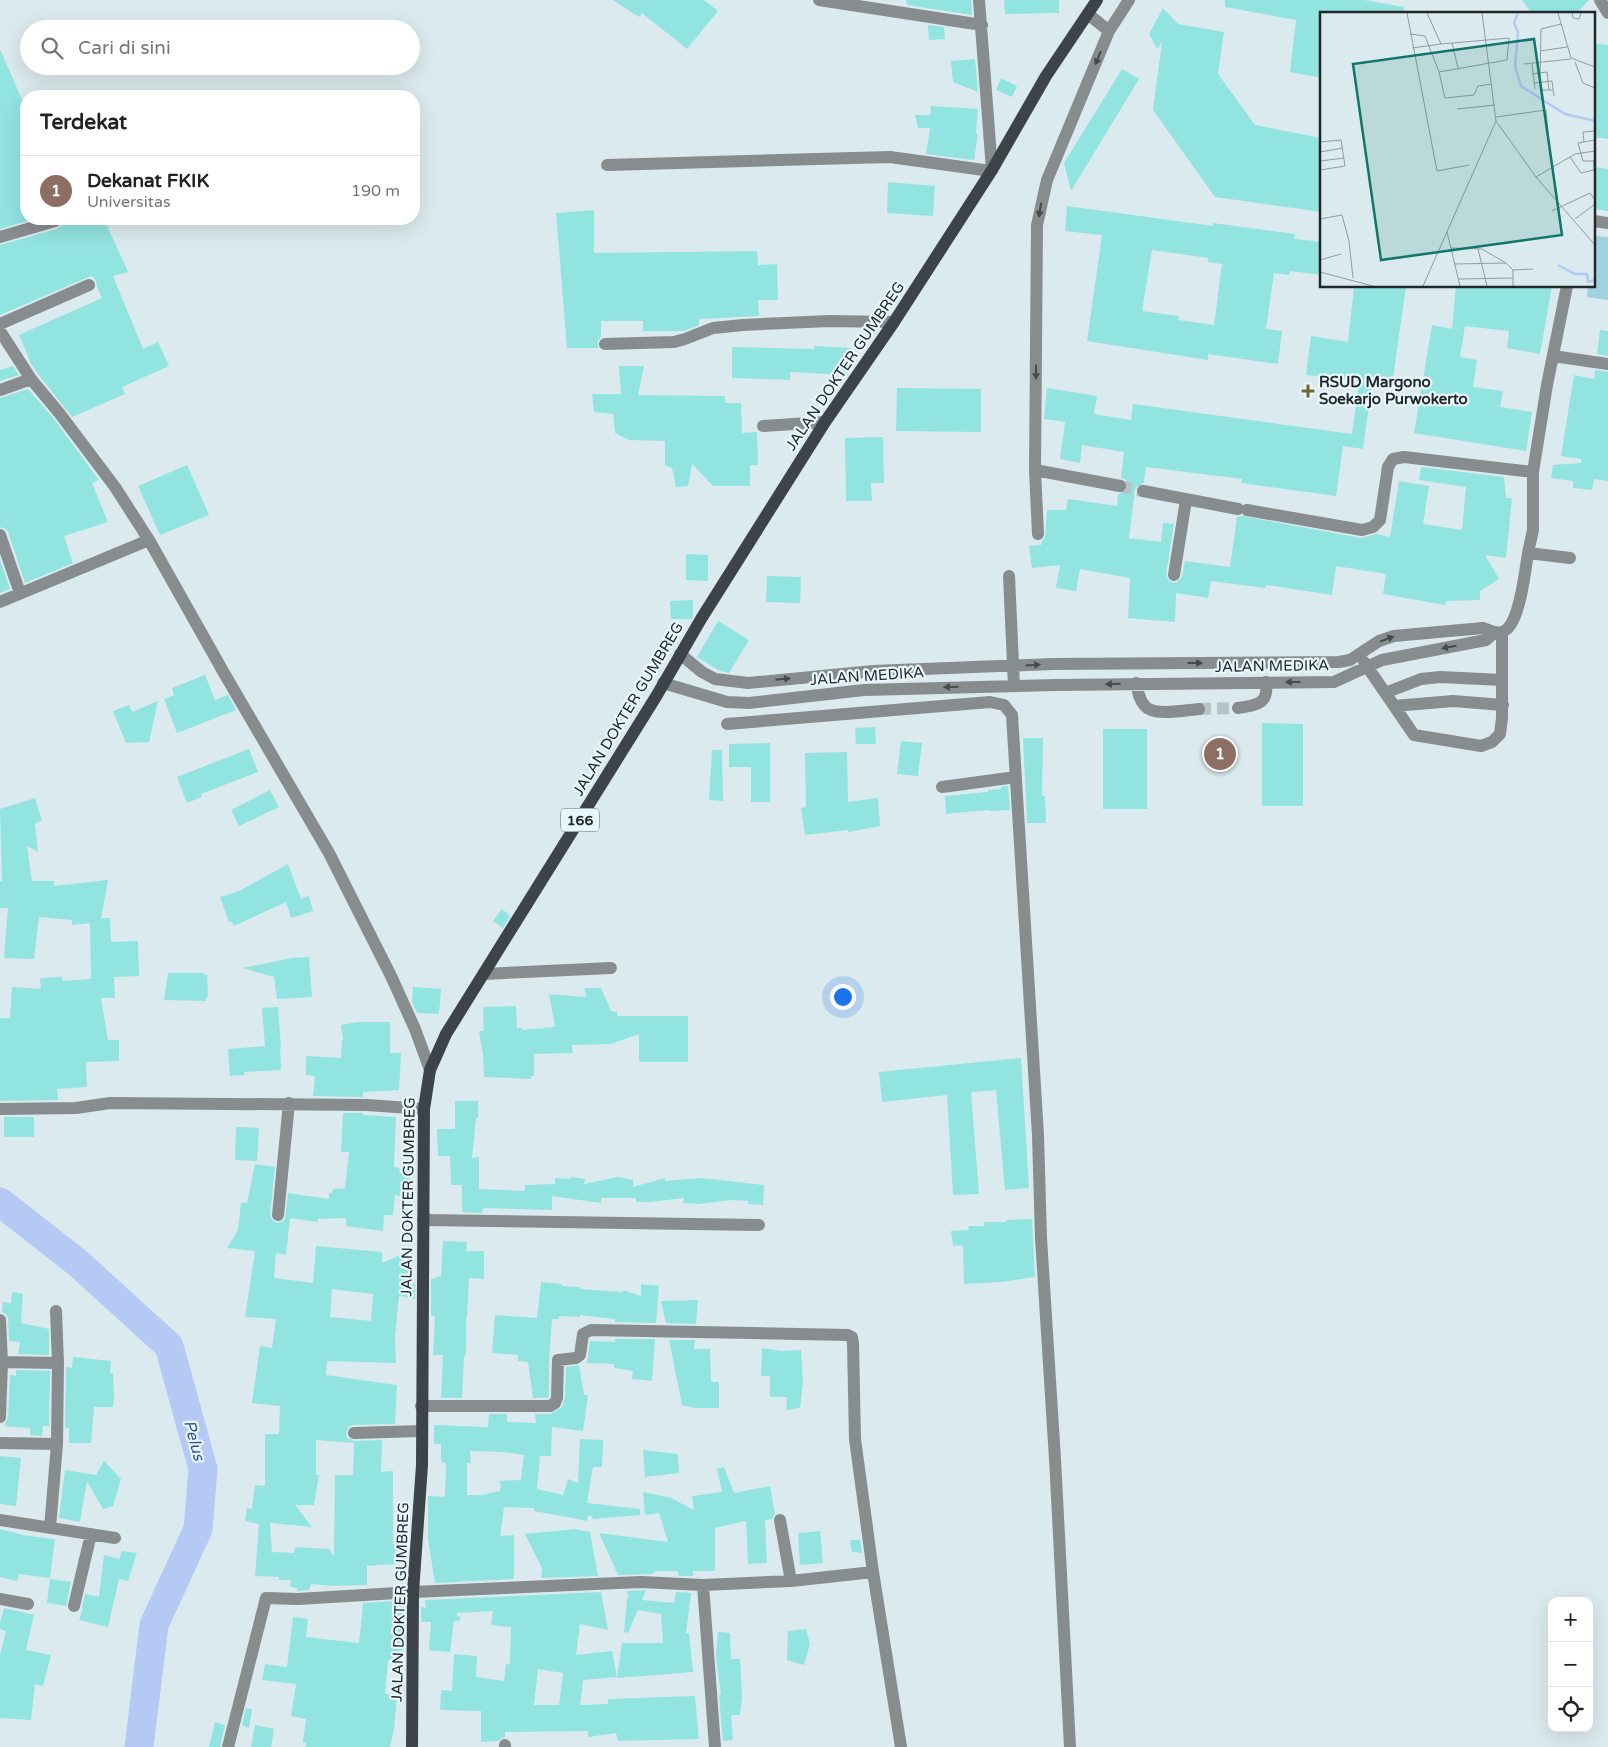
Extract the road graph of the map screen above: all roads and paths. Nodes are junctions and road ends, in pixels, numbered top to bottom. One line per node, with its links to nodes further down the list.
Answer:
1 (819, 0): 8 (street)
2 (979, 0): 8 (street)
3 (1129, 0): 9 (street)
4 (1600, 0): 6 (street)
5 (1095, 1): 7 (main road, JALAN DOKTER GUMBREG / 166)
6 (1608, 13)
7 (1088, 14): 9 (street); 11 (main road, JALAN DOKTER GUMBREG / 166)
8 (982, 25): 11 (street)
9 (1109, 31): 26 (street, one-way to 26)
10 (607, 165): 11 (street)
11 (992, 170): 16 (main road, JALAN DOKTER GUMBREG / 166)
12 (41, 225): 13 (street)
13 (0, 237)
14 (89, 285): 17 (street)
15 (1567, 288): 20 (street)
16 (894, 322): 19 (street); 24 (main road, JALAN DOKTER GUMBREG / 166)
17 (0, 324)
18 (0, 332): 22 (street)
19 (605, 344)
20 (1553, 356): 21 (street); 27 (street)
21 (1608, 364)
22 (31, 379): 23 (street); 33 (street)
23 (0, 390)
24 (825, 422): 25 (street); 41 (main road, JALAN DOKTER GUMBREG / 166)
25 (763, 426)
26 (1035, 470): 28 (street); 31 (street)
27 (1533, 472): 30 (street); 34 (street)
28 (1120, 486)
29 (1143, 491): 30 (street)
30 (1186, 500): 36 (street)
31 (1038, 534)
32 (0, 535): 38 (street)
33 (149, 540): 38 (street); 62 (street)
34 (1528, 553): 35 (street); 40 (street)
35 (1570, 558)
36 (1174, 574)
37 (1009, 576): 43 (street)
38 (20, 594): 39 (street)
39 (0, 602)
40 (1498, 632): 42 (street, JALAN MEDIKA, one-way to 40); 44 (street, JALAN MEDIKA, one-way to 44); 45 (street)
41 (680, 654): 47 (main road, JALAN DOKTER GUMBREG / 166); 48 (street, JALAN MEDIKA)
42 (1360, 654): 43 (street, JALAN MEDIKA, one-way to 42); 44 (street)
43 (1014, 667): 48 (street, JALAN MEDIKA, one-way to 43); 50 (street)
44 (1367, 668): 46 (street, JALAN MEDIKA, one-way to 46); 51 (street)
45 (1502, 680): 51 (street); 53 (street)
46 (1266, 682): 49 (street, JALAN MEDIKA); 55 (street)
47 (663, 683): 52 (street, JALAN MEDIKA); 61 (main road, JALAN DOKTER GUMBREG / 166)
48 (748, 683): 52 (street)
49 (1136, 684): 50 (street, JALAN MEDIKA, one-way to 50); 56 (street)
50 (1014, 686): 52 (street, JALAN MEDIKA, one-way to 52)
51 (1385, 693): 54 (street)
52 (749, 703)
53 (1502, 705): 54 (street); 54 (street)
54 (1394, 706)
55 (1238, 708)
56 (1199, 709)
57 (727, 724): 58 (street)
58 (1016, 777): 59 (street); 95 (street)
59 (942, 787)
60 (611, 968): 61 (street)
61 (484, 974): 62 (main road, JALAN DOKTER GUMBREG / 166)
62 (430, 1070): 65 (main road, JALAN DOKTER GUMBREG / 166)
63 (288, 1103): 64 (street); 65 (street); 66 (street)
64 (0, 1109)
65 (424, 1109): 67 (main road, JALAN DOKTER GUMBREG / 166)
66 (278, 1215)
67 (423, 1220): 68 (street); 73 (main road, JALAN DOKTER GUMBREG / 166)
68 (759, 1225)
69 (56, 1311): 72 (street)
70 (0, 1320): 71 (street)
71 (1, 1362): 72 (street); 74 (street)
72 (58, 1363): 78 (street)
73 (422, 1406): 75 (main road, JALAN DOKTER GUMBREG / 166); 84 (street)
74 (0, 1417)
75 (422, 1431): 76 (street); 87 (main road, JALAN DOKTER GUMBREG / 166)
76 (354, 1433)
77 (0, 1443): 78 (street)
78 (57, 1444): 81 (street)
79 (0, 1520): 81 (street)
80 (780, 1520): 85 (street)
81 (50, 1528): 82 (street)
82 (91, 1534): 83 (street); 90 (street)
83 (115, 1538)
84 (873, 1572): 85 (street); 94 (street)
85 (791, 1581): 86 (street)
86 (703, 1585): 87 (street); 93 (street)
87 (413, 1592): 91 (street); 92 (main road, JALAN DOKTER GUMBREG / 166)
88 (0, 1599): 89 (street)
89 (28, 1604)
90 (74, 1606)
91 (228, 1747)
92 (412, 1747)
93 (715, 1747)
94 (901, 1747)
95 (1070, 1747)

